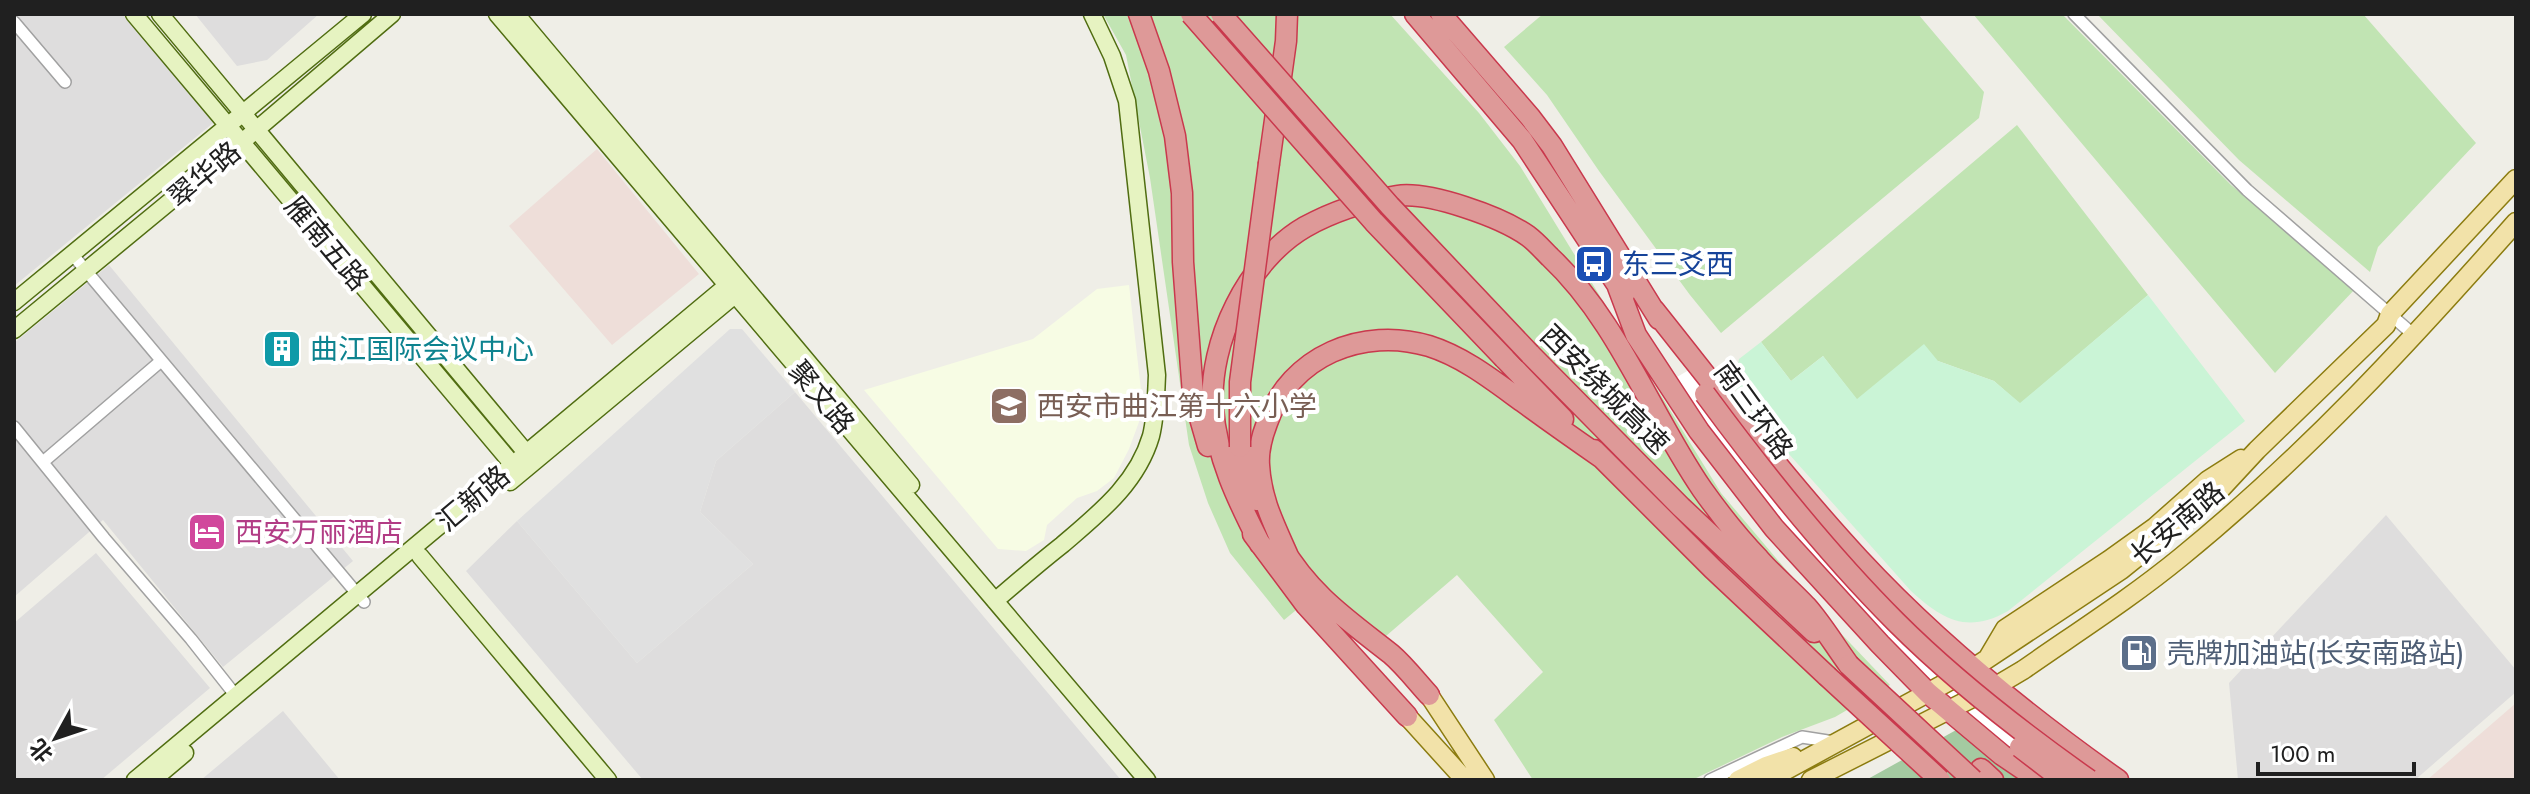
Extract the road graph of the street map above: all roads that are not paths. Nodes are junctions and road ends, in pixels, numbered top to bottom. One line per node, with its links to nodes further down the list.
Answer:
1 (134, 14): 18 (street, 雁南五路)
2 (160, 14): 17 (street, 雁南五路)
3 (363, 14): 17 (street, 翠华路)
4 (392, 14): 19 (street, 翠华路)
5 (497, 14): 25 (street, 聚文路)
6 (516, 14): 25 (street, 聚文路)
7 (1092, 14): 41 (street)
8 (1139, 14): 38 (highway)
9 (1191, 14): 35 (highway, 西安绕城高速, bridge)
10 (1221, 14): 44 (highway, 西安绕城高速, bridge)
11 (1287, 14): 40 (highway, bridge)
12 (1415, 14): 26 (highway, 南三环路)
13 (1441, 14): 28 (highway, 南三环路)
14 (2074, 14): 29 (street)
15 (14, 22): 16 (street)
16 (65, 82)
17 (244, 113): 18 (street, 翠华路); 19 (street, 雁南五路)
18 (229, 126): 20 (street, 雁南五路); 23 (street, 翠华路)
19 (257, 130): 20 (street, 翠华路); 37 (street, 雁南五路)
20 (242, 142): 24 (street, 翠华路); 37 (street, 雁南五路)
21 (2514, 184): 29 (main road, 长安南路)
22 (2516, 222): 31 (main road, 长安南路)
23 (72, 254): 24 (street); 27 (street, 翠华路)
24 (86, 271): 30 (street, 翠华路); 32 (street)
25 (736, 286): 37 (street, 汇新路); 41 (street, 聚文路)
26 (1618, 287): 33 (highway, 南三环路); 46 (highway)
27 (14, 302)
28 (1654, 310): 33 (highway, 南三环路); 43 (highway)
29 (2390, 314): 31 (street); 43 (main road, 长安南路)
30 (14, 330)
31 (2415, 336): 45 (main road, 长安南路)
32 (161, 361): 36 (street); 42 (street)
33 (1700, 398): 70 (highway, 南三环路, bridge); 71 (highway, 南三环路, bridge)
34 (14, 427): 36 (street)
35 (1602, 458): 40 (highway); 66 (highway, 西安绕城高速, bridge)
36 (43, 462): 48 (street)
37 (523, 464): 39 (street, 汇新路); 42 (street, 汇新路)
38 (1260, 544): 44 (highway, bridge); 51 (highway)
39 (420, 556): 42 (street, 汇新路); 56 (street)
40 (1288, 556): 47 (highway)
41 (999, 598): 57 (street, 聚文路); 58 (street, 聚文路)
42 (361, 599): 48 (street, 汇新路); 55 (street, 汇新路)
43 (1981, 663): 45 (highway); 46 (main road, 长安南路)
44 (1849, 665): 49 (highway, 西安绕城高速, bridge)
45 (1996, 686): 50 (main road, 长安南路); 72 (highway)
46 (1928, 693): 50 (highway); 52 (main road, 长安南路)
47 (1429, 695): 60 (main road)
48 (236, 696): 54 (street, 汇新路)
49 (1885, 699): 67 (highway, 西安绕城高速, bridge); 68 (highway, bridge)
50 (1949, 710): 53 (main road, 长安南路); 69 (highway)
51 (1407, 716): 59 (main road)
52 (1838, 743): 61 (street); 62 (main road); 63 (main road, 长安南路)
53 (1851, 759): 64 (main road, 长安南路); 65 (main road)
54 (135, 780)
55 (153, 780)
56 (608, 780)
57 (1147, 780)
58 (1159, 780)
59 (1465, 780)
60 (1485, 780)
61 (1710, 780)
62 (1738, 780)
63 (1768, 780)
64 (1811, 780)
65 (1827, 780)
66 (1940, 780)
67 (1973, 780)
68 (1993, 780)
69 (2039, 780)
70 (2063, 780)
71 (2089, 780)
72 (2118, 780)

